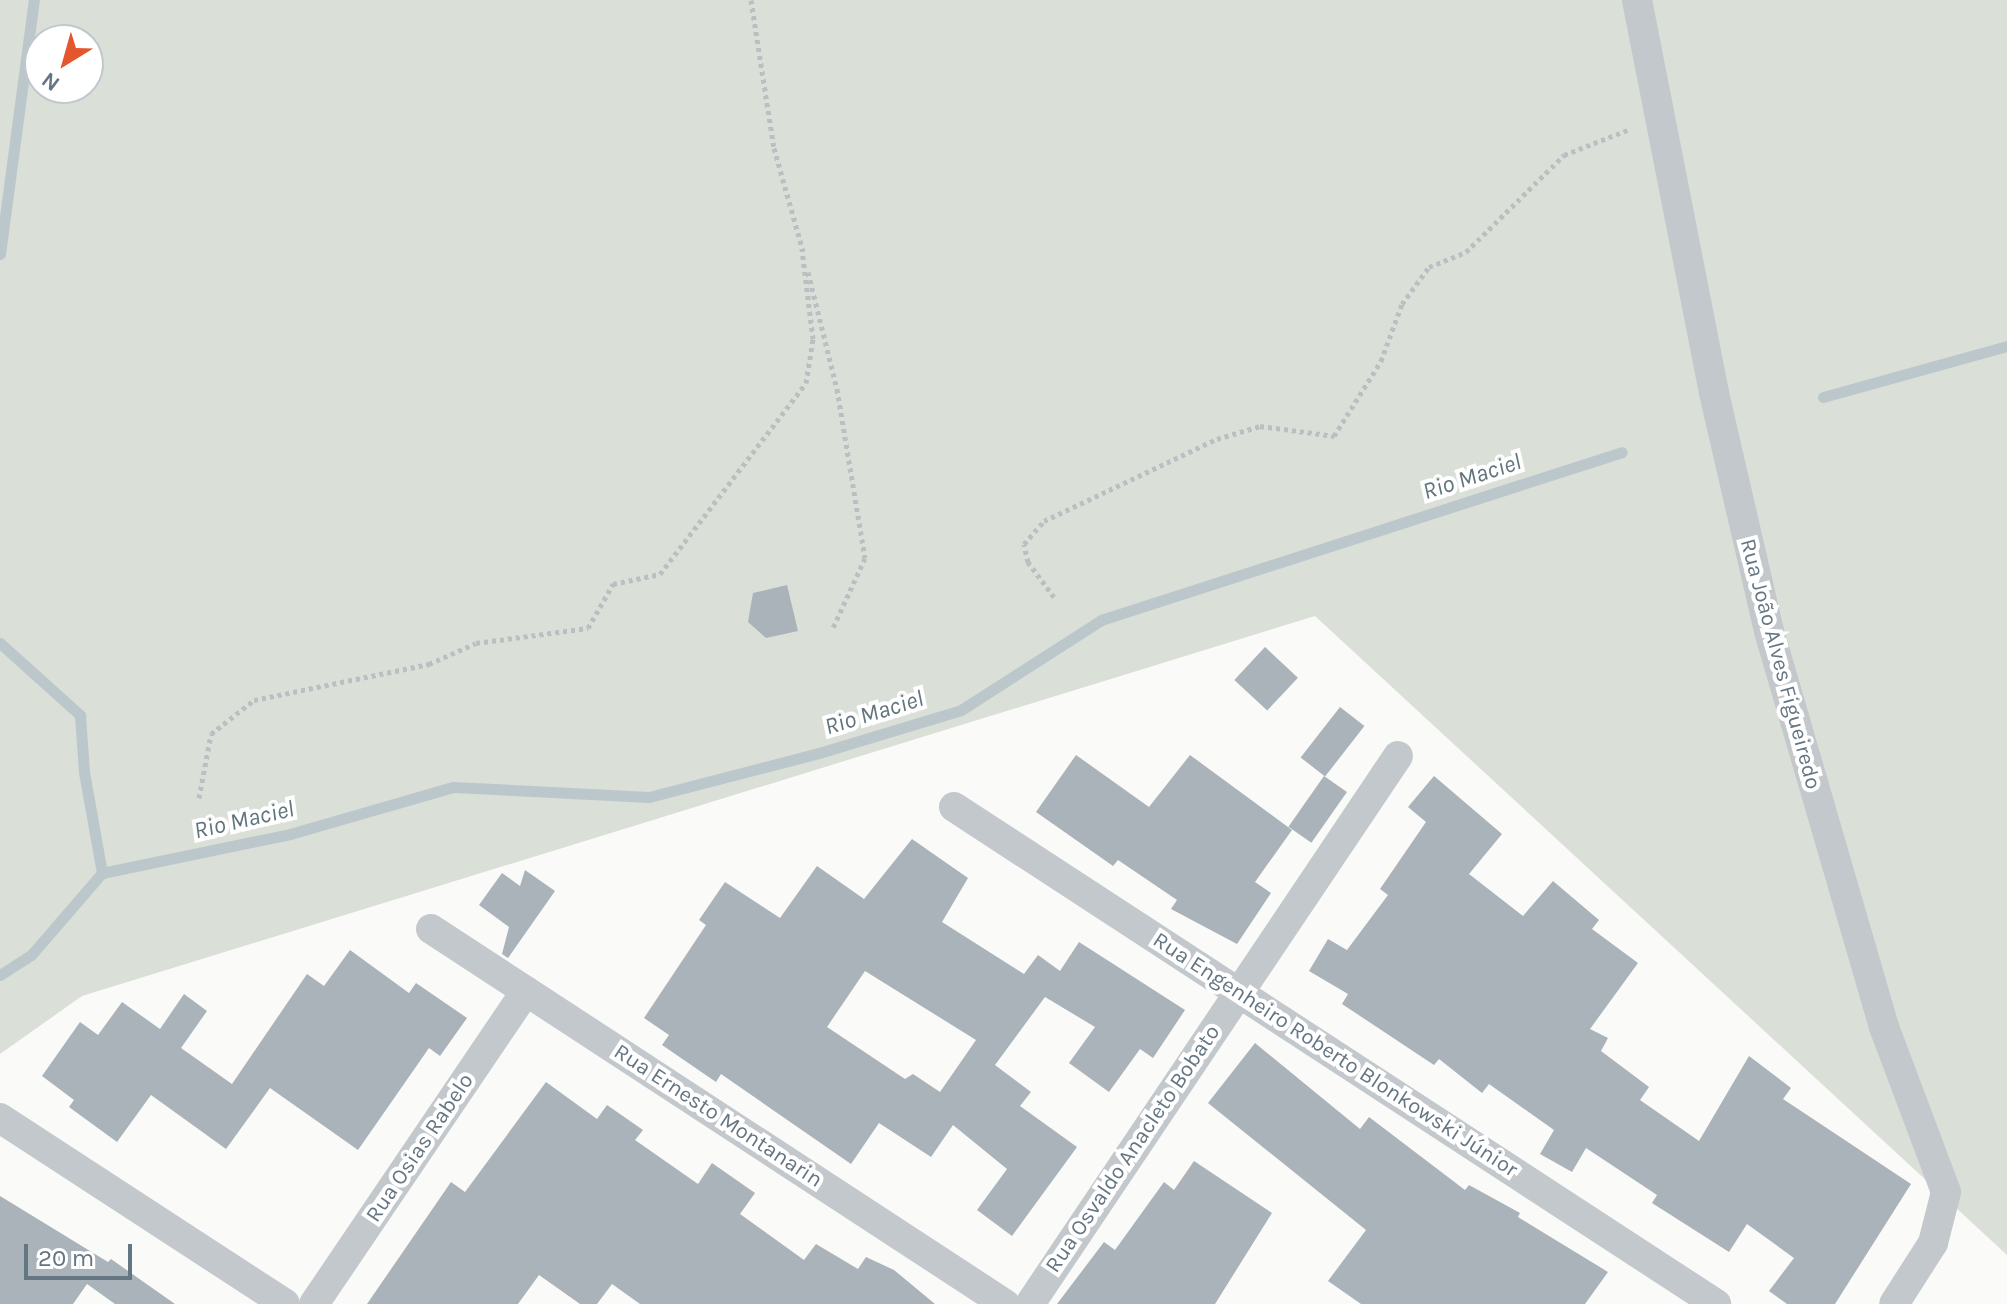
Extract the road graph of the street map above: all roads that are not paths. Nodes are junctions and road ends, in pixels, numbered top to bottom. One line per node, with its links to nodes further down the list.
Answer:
1 (1637, 0): 13 (street, Rua João Alves Figueiredo)
2 (1398, 756): 6 (street, Rua Osvaldo Anacleto Bobato)
3 (954, 807): 6 (street, Rua Engenheiro Roberto Blonkowski Júnior)
4 (431, 929): 5 (street, Rua Ernesto Montanarin)
5 (526, 991): 9 (street, Rua Osias Rabelo); 10 (street, Rua Ernesto Montanarin)
6 (1239, 992): 11 (street, Rua Osvaldo Anacleto Bobato); 12 (street, Rua Engenheiro Roberto Blonkowski Júnior)
7 (0, 1118): 8 (street)
8 (285, 1304)
9 (314, 1304)
10 (1005, 1304)
11 (1030, 1304)
12 (1716, 1304)
13 (1894, 1304)

